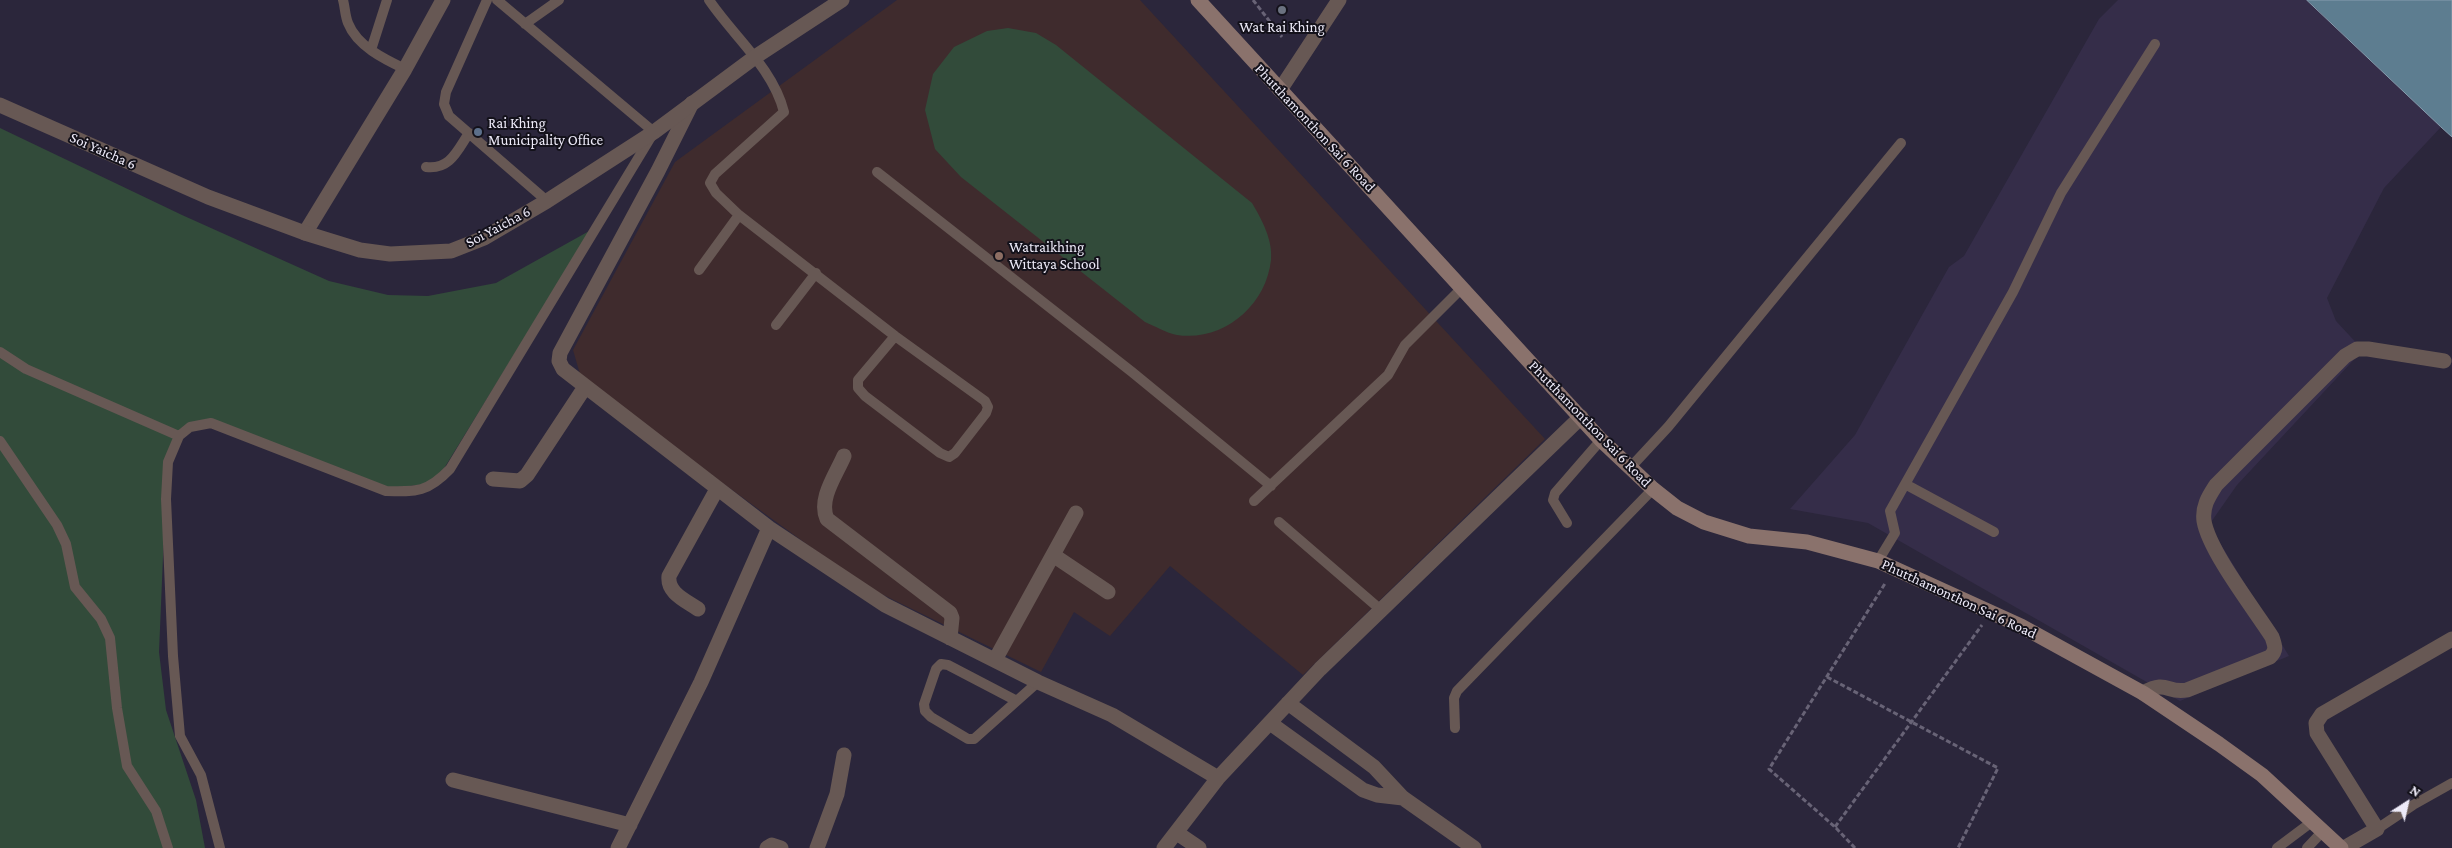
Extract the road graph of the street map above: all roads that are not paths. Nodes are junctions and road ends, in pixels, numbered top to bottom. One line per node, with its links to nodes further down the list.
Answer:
1 (343, 0): 13 (lane)
2 (387, 0): 13 (lane)
3 (443, 0): 15 (street)
4 (487, 0): 20 (lane)
5 (497, 0): 11 (lane)
6 (559, 0): 11 (lane)
7 (709, 0): 14 (lane)
8 (842, 0): 14 (street, Soi Yaicha 6)
9 (1198, 0): 16 (main road, Phutthamonthon Sai 6 Road)
10 (1339, 0): 16 (street)
11 (525, 24): 19 (lane)
12 (2154, 44): 42 (lane)
13 (371, 50): 15 (lane)
14 (755, 57): 17 (street, Soi Yaicha 6); 25 (lane)
15 (405, 69): 26 (street)
16 (1280, 90): 29 (main road, Phutthamonthon Sai 6 Road)
17 (692, 101): 19 (street, Soi Yaicha 6); 34 (street)
18 (0, 105): 26 (street, Soi Yaicha 6)
19 (654, 132): 24 (street, Soi Yaicha 6); 36 (lane)
20 (469, 133): 22 (lane); 24 (lane)
21 (1901, 143): 40 (lane)
22 (426, 167)
23 (877, 172): 43 (lane)
24 (547, 200): 26 (street, Soi Yaicha 6)
25 (739, 215): 27 (lane); 28 (lane)
26 (305, 233)
27 (699, 270)
28 (816, 273): 30 (lane); 31 (lane)
29 (1462, 288): 35 (main road, Phutthamonthon Sai 6 Road); 43 (lane)
30 (776, 325)
31 (895, 336): 31 (lane)
32 (0, 352): 36 (lane)
33 (2444, 361): 61 (street)
34 (585, 387): 41 (street); 44 (street)
35 (1581, 417): 37 (main road, Phutthamonthon Sai 6 Road); 56 (street)
36 (179, 436): 76 (lane)
37 (1601, 440): 40 (main road, Phutthamonthon Sai 6 Road); 49 (lane)
38 (0, 441): 75 (lane)
39 (844, 456): 57 (street)
40 (1630, 468): 45 (main road, Phutthamonthon Sai 6 Road)
41 (493, 480)
42 (1904, 484): 51 (lane); 53 (lane)
43 (1271, 486): 46 (lane)
44 (717, 489): 50 (street); 55 (street)
45 (1653, 489): 53 (main road, Phutthamonthon Sai 6 Road); 65 (lane)
46 (1254, 501)
47 (1076, 513): 52 (street)
48 (1279, 522): 56 (lane)
49 (1567, 523)
50 (769, 528): 57 (street); 71 (street)
51 (1994, 532)
52 (1053, 555): 54 (street); 59 (street)
53 (1878, 561): 61 (main road, Phutthamonthon Sai 6 Road)
54 (1108, 592)
55 (698, 609)
56 (1381, 610): 63 (street)
57 (950, 638): 59 (street)
58 (2452, 639): 73 (street)
59 (995, 660): 60 (street)
60 (1038, 682): 62 (lane); 67 (street)
61 (2146, 695): 72 (main road, Phutthamonthon Sai 6 Road)
62 (1015, 700): 62 (lane)
63 (1288, 703): 64 (street); 70 (street)
64 (1270, 723): 67 (street); 70 (street)
65 (1454, 728)
66 (844, 755): 80 (street)
67 (1218, 778): 74 (street)
68 (453, 780): 71 (street)
69 (2452, 783): 73 (lane)
70 (1403, 798): 83 (street)
71 (630, 825): 77 (street)
72 (2318, 826): 84 (lane); 85 (lane); 86 (main road, Phutthamonthon Sai 6 Road)
73 (2377, 829): 87 (street)
74 (1177, 833): 81 (street); 82 (street)
75 (168, 848)
76 (220, 848)
77 (618, 848)
78 (766, 848): 79 (street)
79 (781, 848)
80 (817, 848)
81 (1164, 848)
82 (1199, 848)
83 (1474, 848)
84 (2277, 848)
85 (2307, 848)
86 (2340, 848)
87 (2344, 848)

